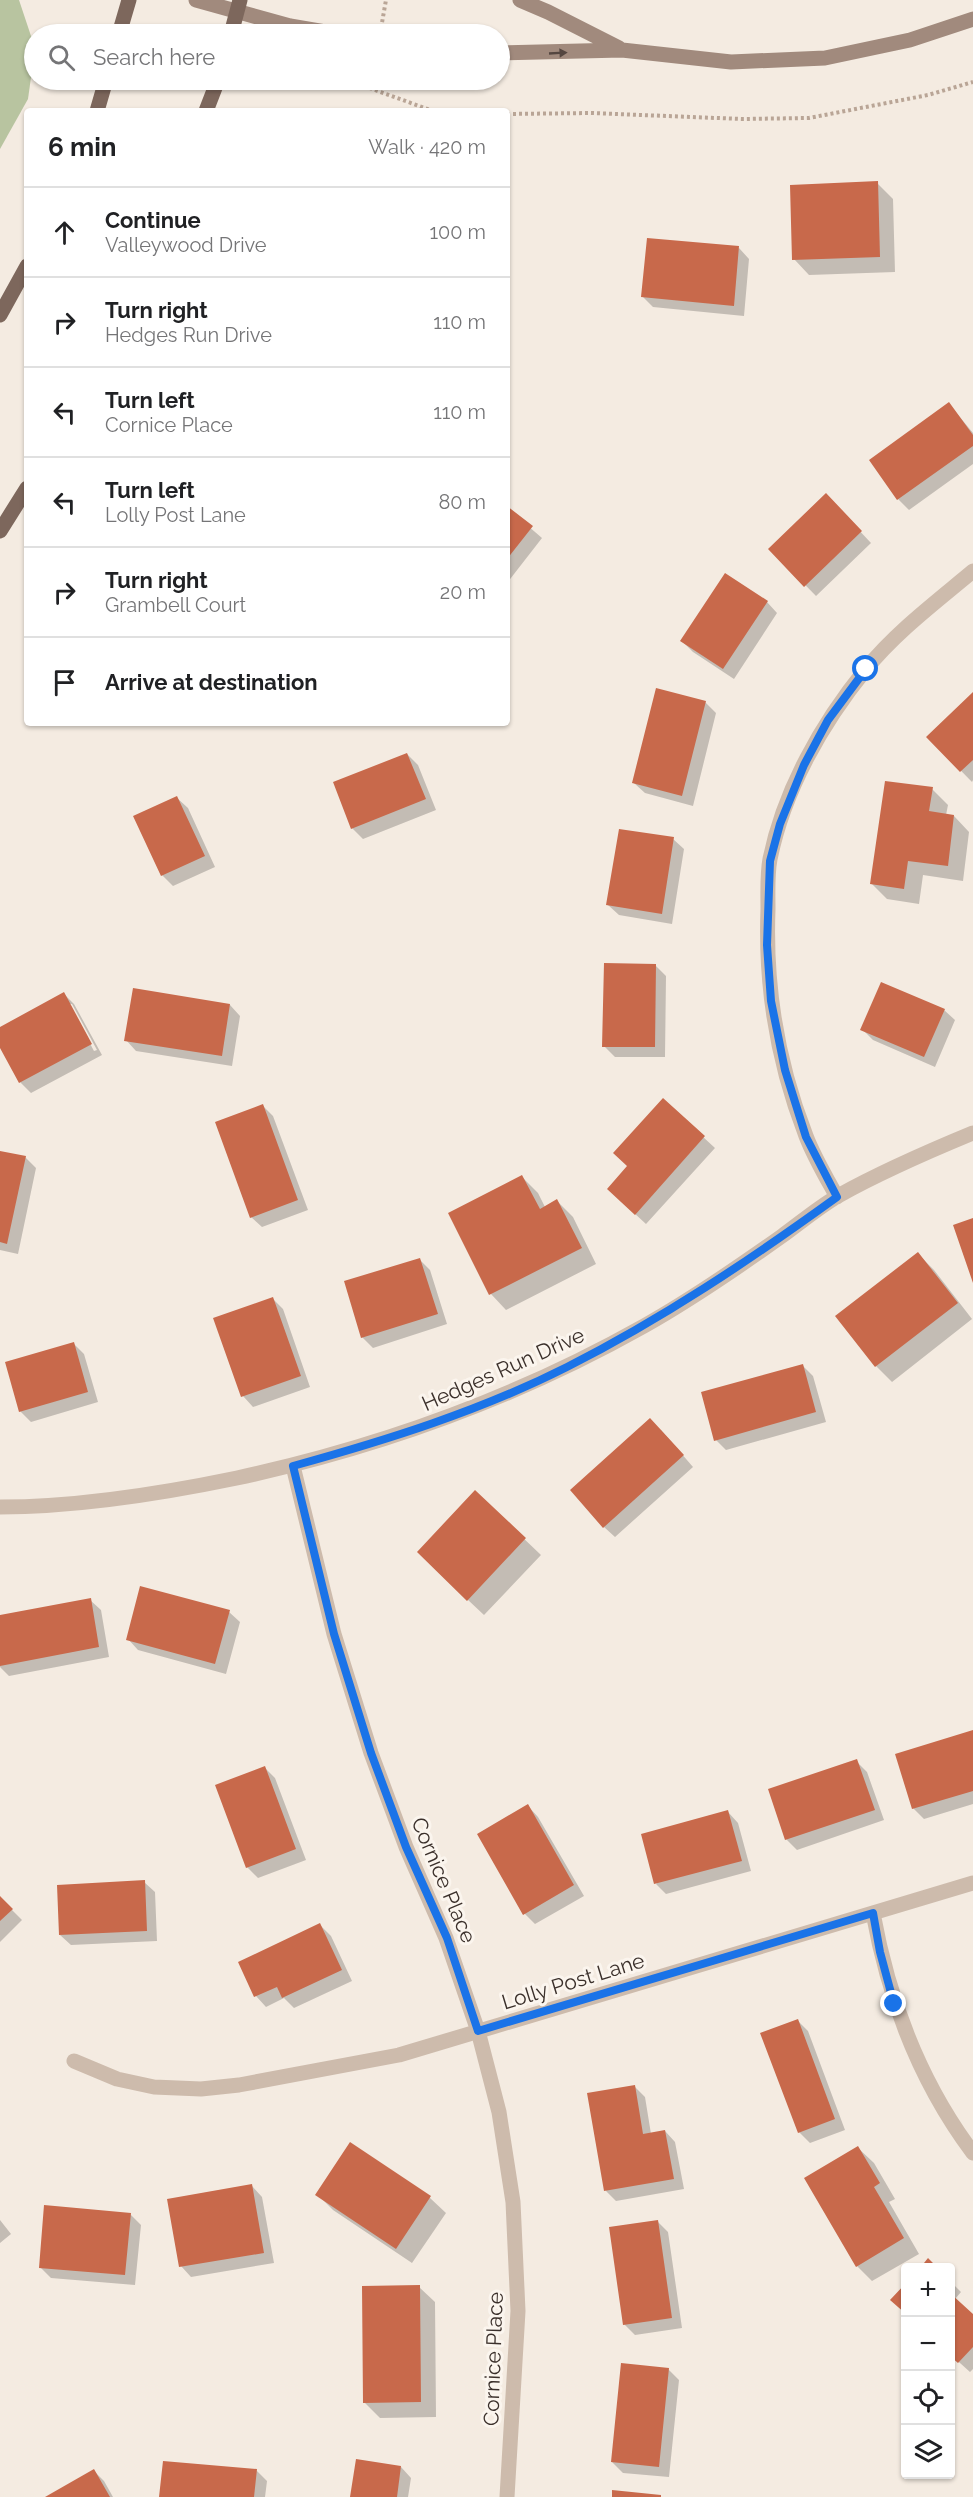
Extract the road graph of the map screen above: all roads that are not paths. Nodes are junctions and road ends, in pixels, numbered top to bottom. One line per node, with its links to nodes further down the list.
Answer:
1 (129, 0): 6 (main road)
2 (196, 0): 4 (street)
3 (520, 0): 9 (street)
4 (238, 7): 7 (main road); 8 (street)
5 (973, 19): 9 (street)
6 (122, 24)
7 (234, 24)
8 (285, 24)
9 (622, 50): 10 (street, one-way to 9)
10 (510, 53)
11 (103, 90): 13 (main road)
12 (214, 90): 14 (main road)
13 (98, 108)
14 (207, 108)
15 (24, 272): 16 (main road)
16 (0, 315)
17 (24, 493): 18 (main road)
18 (0, 531)
19 (973, 571): 21 (street)
20 (973, 1133): 21 (street, Hedges Run Drive)
21 (837, 1197): 22 (street, Hedges Run Drive)
22 (293, 1466): 23 (street, Hedges Run Drive); 26 (street, Cornice Place)
23 (0, 1507)
24 (973, 1883): 25 (street, Lolly Post Lane)
25 (873, 1913): 26 (street, Lolly Post Lane); 28 (street)
26 (478, 2031): 27 (street, Lolly Post Lane); 29 (street, Cornice Place)
27 (74, 2061)
28 (973, 2152)
29 (507, 2497)

